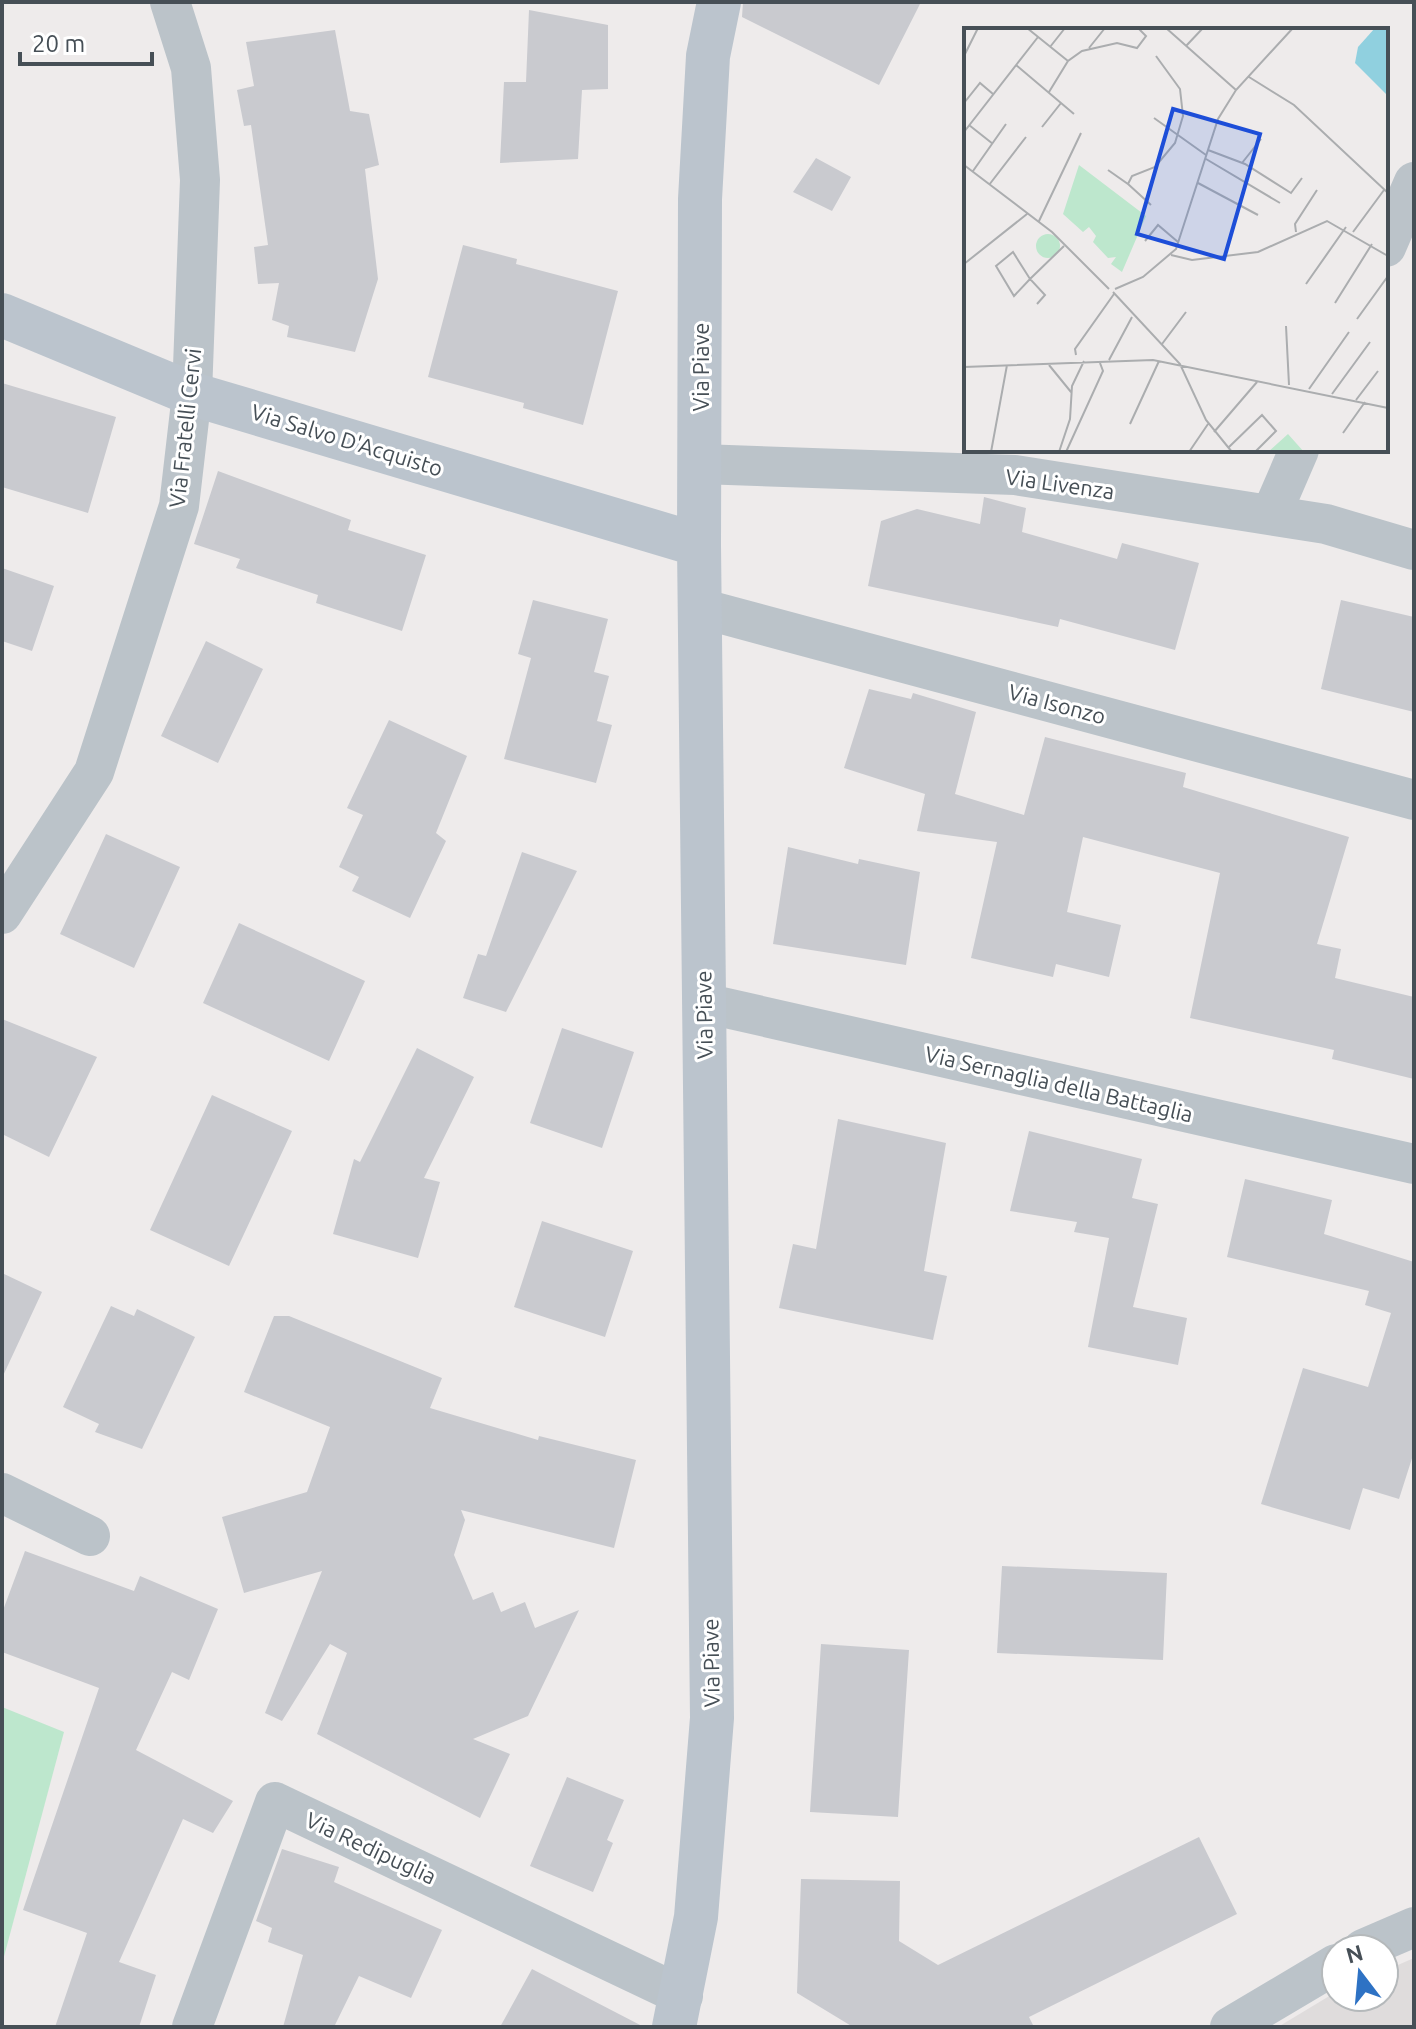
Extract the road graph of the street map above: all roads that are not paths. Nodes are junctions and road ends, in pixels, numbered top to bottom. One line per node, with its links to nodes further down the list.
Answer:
1 (170, 2): 6 (street, Via Fratelli Cervi)
2 (719, 2): 8 (main road, Via Piave)
3 (1414, 182): 4 (street)
4 (1388, 242)
5 (2, 315): 6 (main road, Via Salvo D'Acquisto)
6 (192, 394): 10 (main road, Via Salvo D'Acquisto); 14 (street, Via Fratelli Cervi)
7 (1298, 452): 9 (street)
8 (700, 464): 9 (street, Via Livenza); 10 (main road, Via Piave)
9 (1271, 515): 11 (street, Via Livenza)
10 (699, 545): 12 (main road, Via Piave)
11 (1414, 550)
12 (700, 608): 13 (street, Via Isonzo); 15 (main road, Via Piave)
13 (1414, 800)
14 (2, 914)
15 (704, 1003): 16 (street, Via Sernaglia della Battaglia); 20 (main road, Via Piave)
16 (1414, 1164)
17 (2, 1493): 18 (street)
18 (90, 1536)
19 (1320, 1974): 22 (street)
20 (679, 2012): 21 (street, Via Redipuglia)
21 (192, 2027)
22 (1230, 2027)

